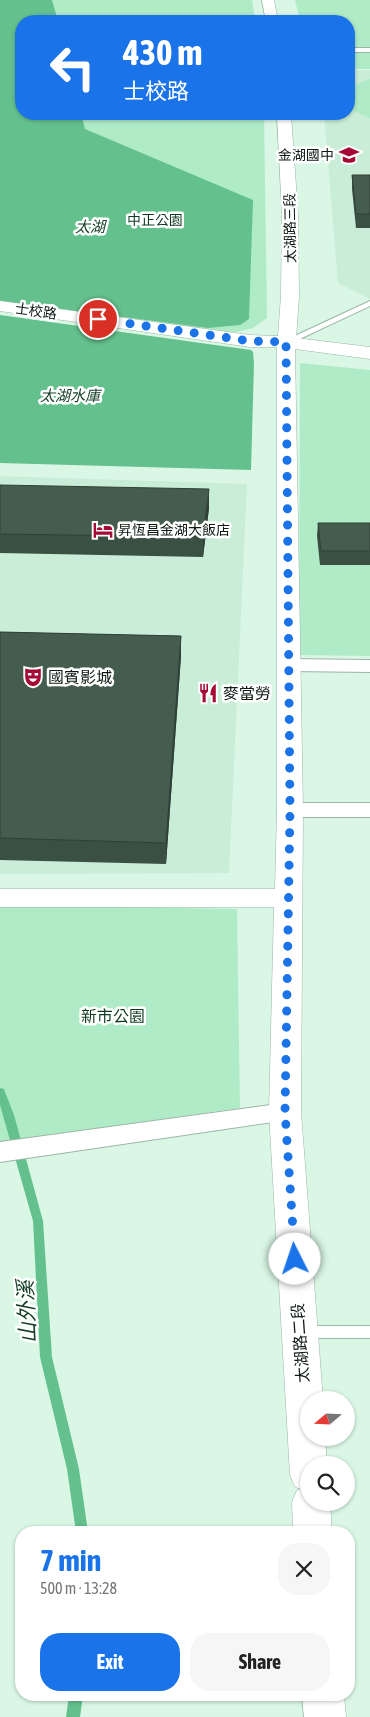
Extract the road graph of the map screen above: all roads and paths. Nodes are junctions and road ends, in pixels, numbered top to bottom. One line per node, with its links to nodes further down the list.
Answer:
1 (268, 0): 2 (street)
2 (271, 15)
3 (355, 50): 4 (lane)
4 (370, 50)
5 (284, 120): 8 (street, 太湖路三段)
6 (370, 303): 8 (lane)
7 (0, 306): 8 (street, 士校路)
8 (286, 342): 9 (street, 士校路); 10 (street, 太湖路二段)
9 (370, 353)
10 (289, 665): 11 (street); 12 (street, 太湖路二段)
11 (370, 666)
12 (290, 810): 13 (street); 15 (street, 太湖路二段)
13 (370, 810)
14 (0, 898): 15 (street)
15 (288, 898): 16 (street, 太湖路二段)
16 (285, 1112): 17 (street); 18 (street, 太湖路二段)
17 (0, 1152)
18 (299, 1332): 19 (lane); 20 (street, 太湖路二段)
19 (370, 1332)
20 (308, 1456)
21 (311, 1511): 22 (street)
22 (312, 1526)
23 (324, 1701): 24 (street)
24 (325, 1717)

